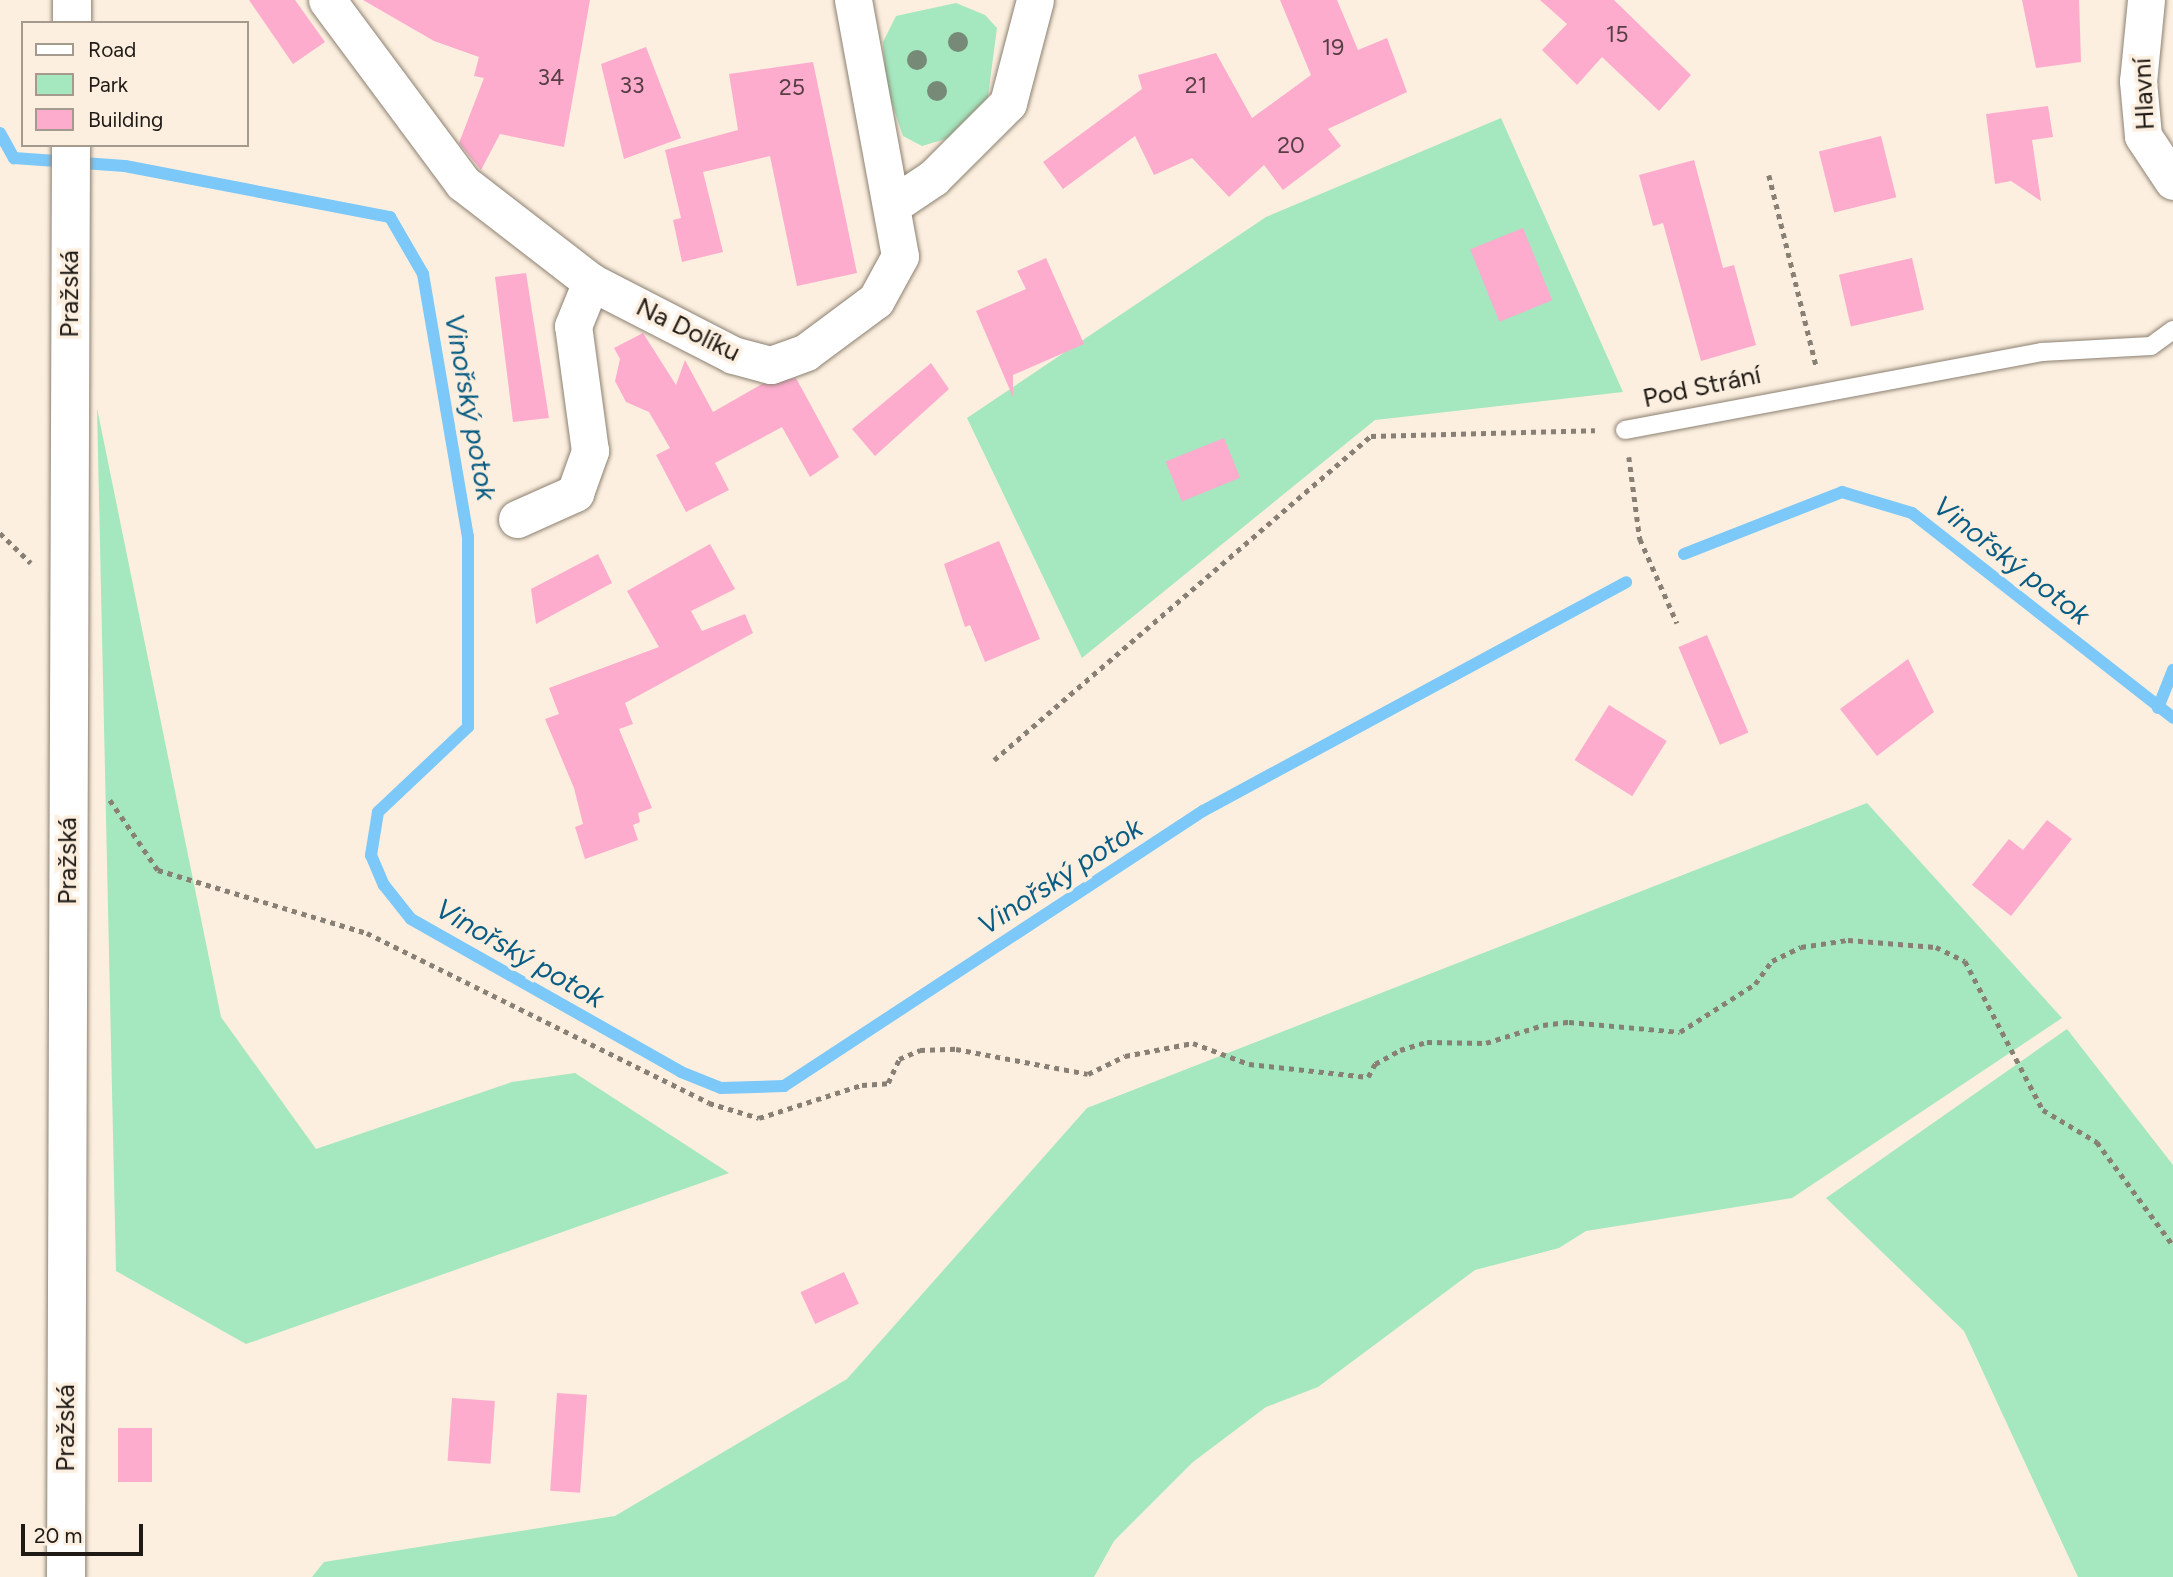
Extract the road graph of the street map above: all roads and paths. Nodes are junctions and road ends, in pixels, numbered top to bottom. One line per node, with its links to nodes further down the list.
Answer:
1 (72, 0): 6 (main road)
2 (327, 0): 11 (street, Na Dolíku)
3 (853, 0): 10 (street, Na Dolíku)
4 (1035, 0): 10 (street)
5 (2146, 0): 9 (street, Hlavní)
6 (72, 21)
7 (71, 147): 17 (main road, Pražská)
8 (1769, 175): 13 (path)
9 (2173, 181)
10 (894, 204): 11 (street, Na Dolíku)
11 (592, 282): 15 (street)
12 (2173, 330): 13 (lane, Pod Strání)
13 (1822, 388): 14 (lane, Pod Strání)
14 (1625, 430): 16 (path, Pod Strání); 18 (path)
15 (517, 519)
16 (1677, 623)
17 (68, 752): 19 (path); 20 (main road, Pražská)
18 (994, 760)
19 (2173, 1245)
20 (66, 1577)

